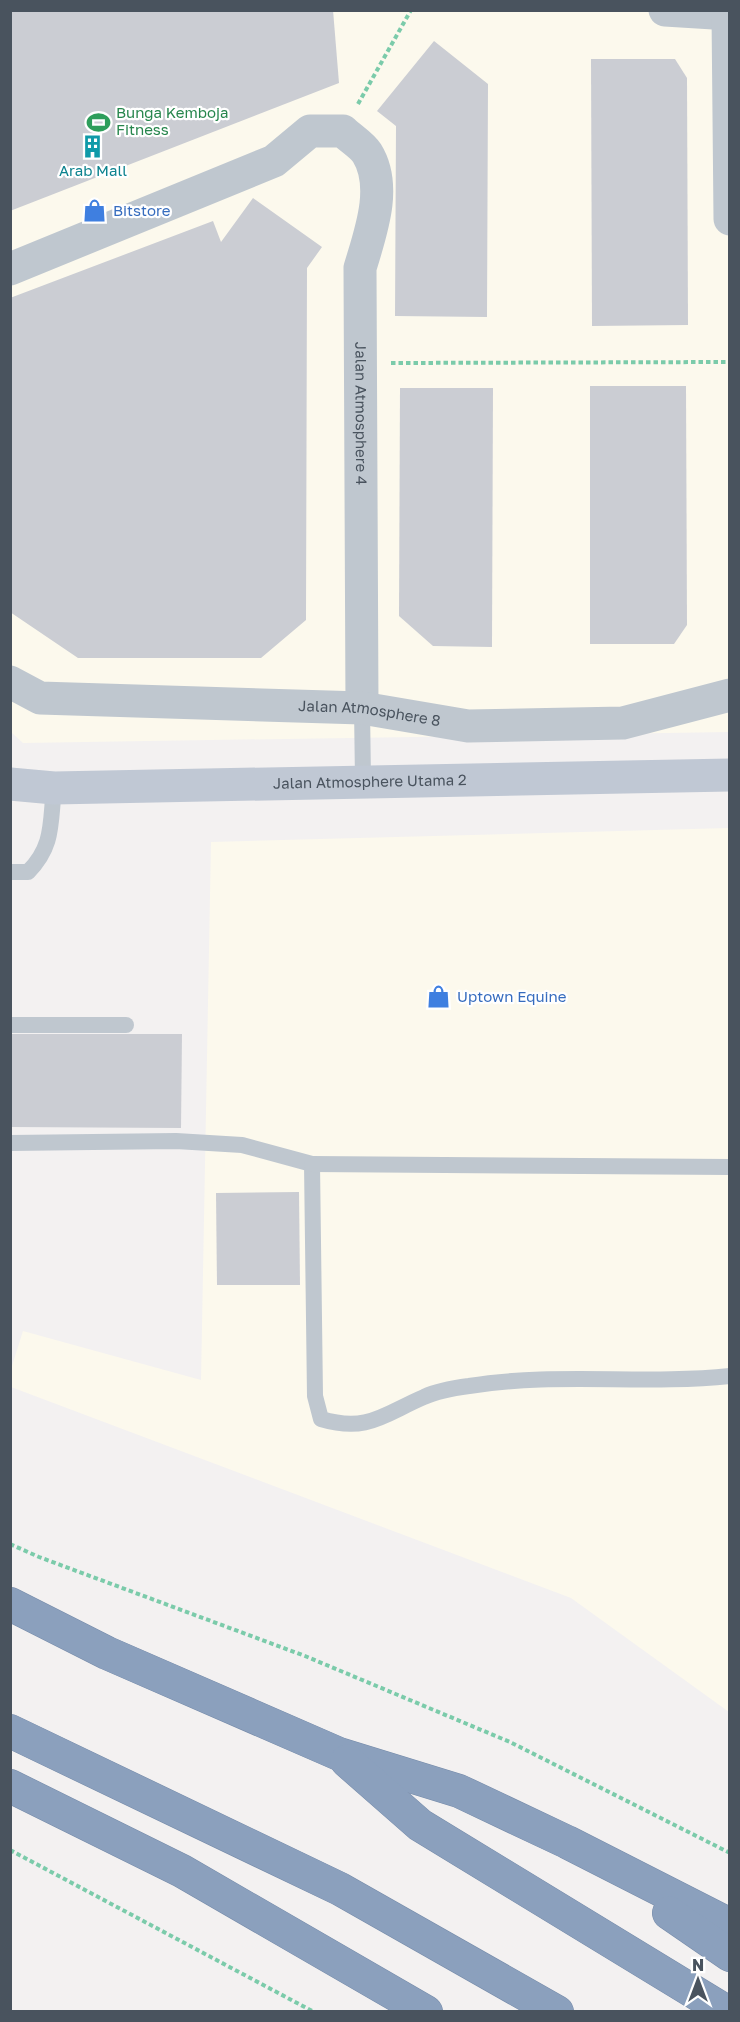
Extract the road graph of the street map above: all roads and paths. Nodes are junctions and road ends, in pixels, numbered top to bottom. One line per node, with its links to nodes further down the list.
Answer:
1 (411, 10): 4 (path)
2 (665, 10): 3 (street)
3 (729, 14): 5 (street)
4 (343, 131): 6 (street); 8 (street, Jalan Atmosphere 4)
5 (729, 219)
6 (10, 269)
7 (729, 362): 8 (path)
8 (361, 363): 11 (street, Jalan Atmosphere 4)
9 (10, 682): 11 (street, Jalan Atmosphere 8)
10 (729, 695): 11 (street, Jalan Atmosphere 8)
11 (362, 708): 13 (lane)
12 (729, 774): 13 (street, Jalan Atmosphere Utama 2)
13 (363, 780): 15 (street, Jalan Atmosphere Utama 2)
14 (10, 784): 15 (street, Jalan Atmosphere Utama 2)
15 (54, 788): 16 (lane)
16 (10, 873)
17 (10, 1025): 18 (lane)
18 (126, 1025)
19 (10, 1143): 20 (lane)
20 (312, 1164): 21 (lane); 22 (lane)
21 (729, 1167)
22 (729, 1376)
23 (10, 1544): 30 (path)
24 (13, 1606): 26 (highway)
25 (10, 1731): 35 (highway)
26 (339, 1754): 28 (highway); 36 (highway)
27 (10, 1785): 34 (highway)
28 (567, 1842): 31 (highway); 32 (highway)
29 (10, 1850): 33 (path)
30 (729, 1853)
31 (729, 1925)
32 (729, 1955)
33 (314, 2012)
34 (426, 2012)
35 (557, 2012)
36 (727, 2012)

